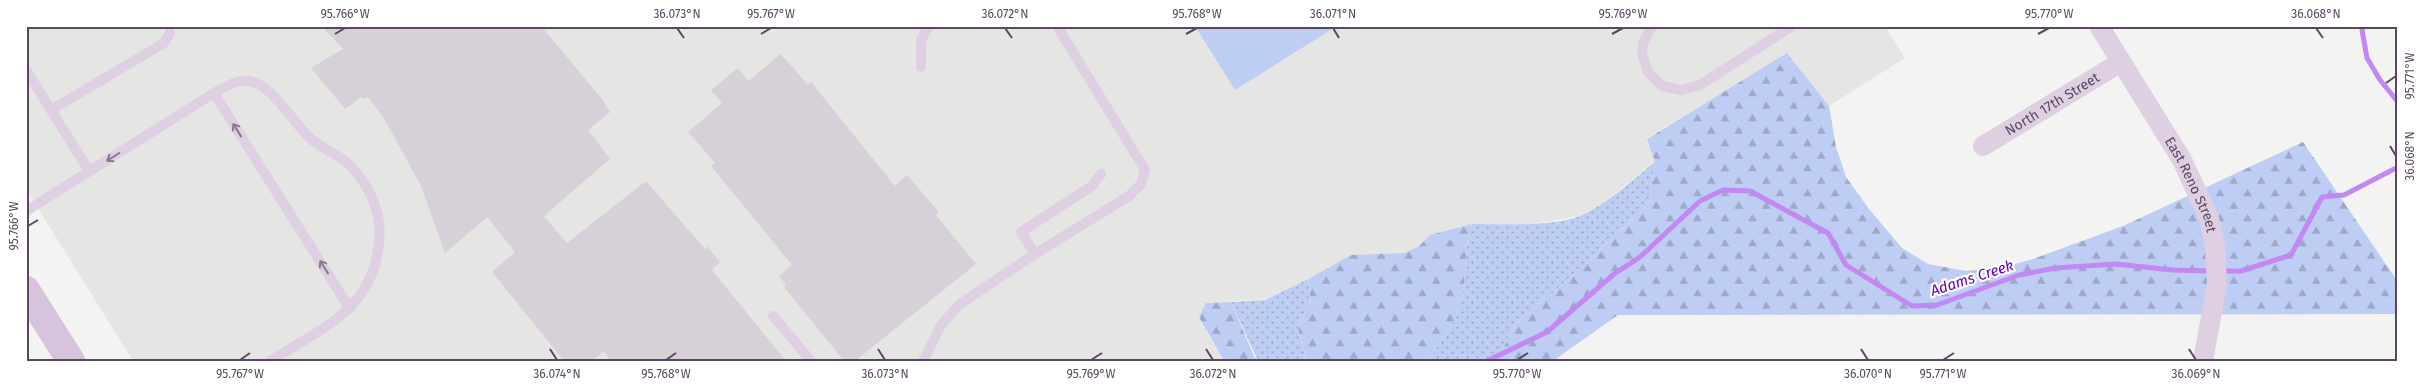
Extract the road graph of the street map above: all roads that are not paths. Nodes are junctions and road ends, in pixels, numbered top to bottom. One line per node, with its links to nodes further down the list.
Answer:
1 (170, 26): 11 (lane)
2 (929, 26): 8 (lane)
3 (1057, 26): 16 (lane)
4 (1652, 26): 5 (lane)
5 (1792, 26)
6 (2100, 26): 7 (street, East Reno Street)
7 (2121, 62): 12 (street, North 17th Street); 24 (street, East Reno Street)
8 (921, 67)
9 (26, 70): 11 (lane)
10 (214, 94): 13 (lane, one-way to 13); 18 (lane, one-way to 10); 18 (lane)
11 (51, 110): 13 (lane)
12 (1983, 146)
13 (89, 171): 15 (lane)
14 (1101, 174): 16 (lane)
15 (26, 211)
16 (1035, 254): 23 (lane)
17 (26, 290): 20 (street)
18 (350, 309): 21 (lane)
19 (773, 316): 22 (lane)
20 (71, 361)
21 (270, 361)
22 (812, 361)
23 (923, 361)
24 (2203, 361)

